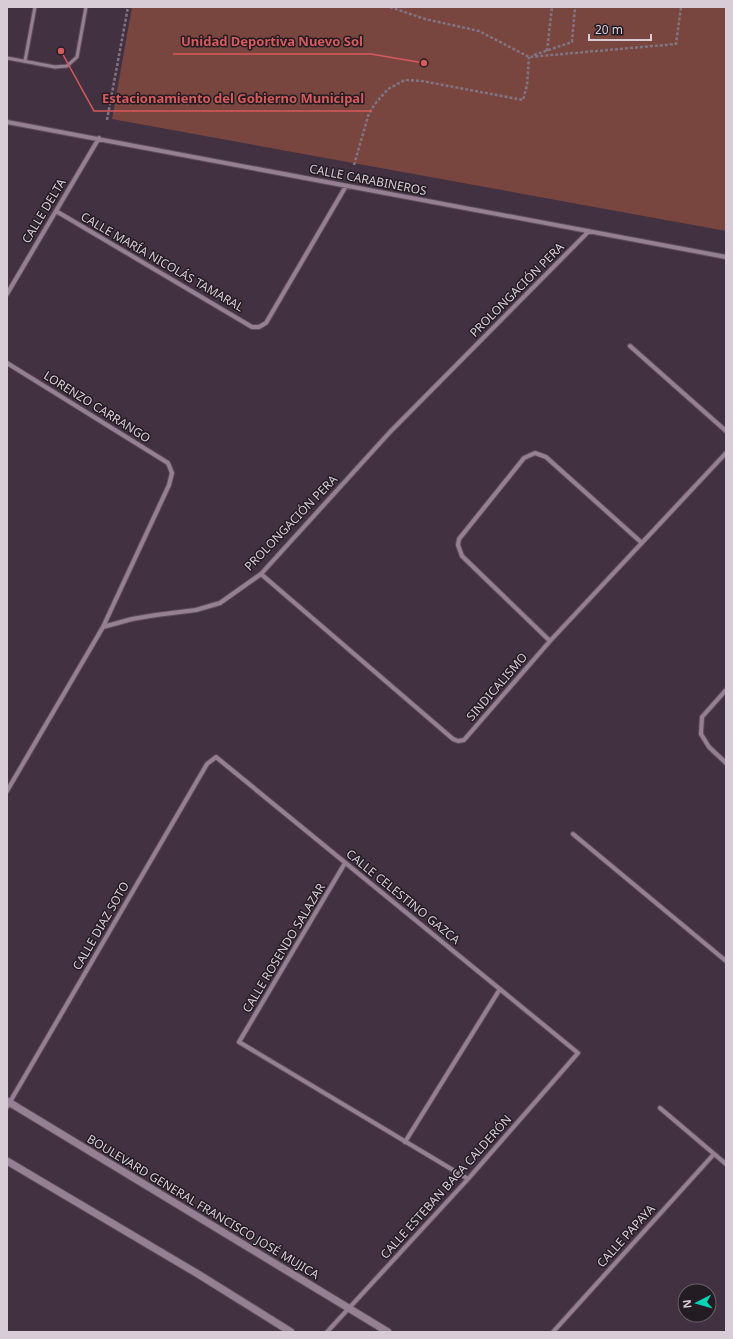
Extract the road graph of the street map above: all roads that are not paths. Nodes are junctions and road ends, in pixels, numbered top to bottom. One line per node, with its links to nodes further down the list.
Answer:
1 (35, 7): 4 (lane)
2 (86, 7): 4 (lane)
3 (7, 58): 4 (lane)
4 (25, 62)
5 (7, 122): 6 (street, CALLE CARABINEROS)
6 (99, 138): 7 (street, CALLE CARABINEROS); 8 (street, CALLE DELTA)
7 (346, 186): 8 (street, CALLE MARÍA NICOLÁS TAMARAL); 9 (street, CALLE CARABINEROS)
8 (56, 211): 11 (street, CALLE DELTA)
9 (589, 231): 10 (street, CALLE CARABINEROS); 17 (street, PROLONGACIÓN PERA)
10 (726, 257)
11 (7, 294)
12 (630, 346): 14 (street)
13 (7, 363): 18 (street, LORENZO CARRANGO)
14 (726, 431)
15 (726, 453): 16 (street, SINDICALISMO)
16 (642, 543): 19 (street, SINDICALISMO); 19 (street)
17 (261, 574): 18 (street, PROLONGACIÓN PERA); 19 (street, SINDICALISMO)
18 (102, 628): 23 (street)
19 (550, 641)
20 (726, 690): 22 (street)
21 (216, 757): 25 (street, CALLE CELESTINO GAZCA); 29 (street, CALLE DIAZ SOTO)
22 (726, 763)
23 (7, 791)
24 (572, 834): 26 (street)
25 (346, 863): 27 (street, CALLE CELESTINO GAZCA); 31 (street, CALLE ROSENDO SALAZAR)
26 (726, 961)
27 (500, 990): 28 (street, CALLE CELESTINO GAZCA); 31 (street)
28 (578, 1053): 35 (street, CALLE ESTEBAN BACA CALDERÓN)
29 (8, 1104): 36 (street, BOULEVARD GENERAL FRANCISCO JOSÉ MUJICA)
30 (660, 1108): 32 (street)
31 (405, 1142): 35 (street)
32 (714, 1154): 34 (street); 40 (street, CALLE PAPAYA)
33 (7, 1161): 37 (street)
34 (726, 1164)
35 (468, 1179): 36 (street, CALLE ESTEBAN BACA CALDERÓN)
36 (349, 1308): 38 (street, CALLE ESTEBAN BACA CALDERÓN); 39 (street, BOULEVARD GENERAL FRANCISCO JOSÉ MUJICA)
37 (291, 1332)
38 (327, 1332)
39 (388, 1332)
40 (552, 1332)

